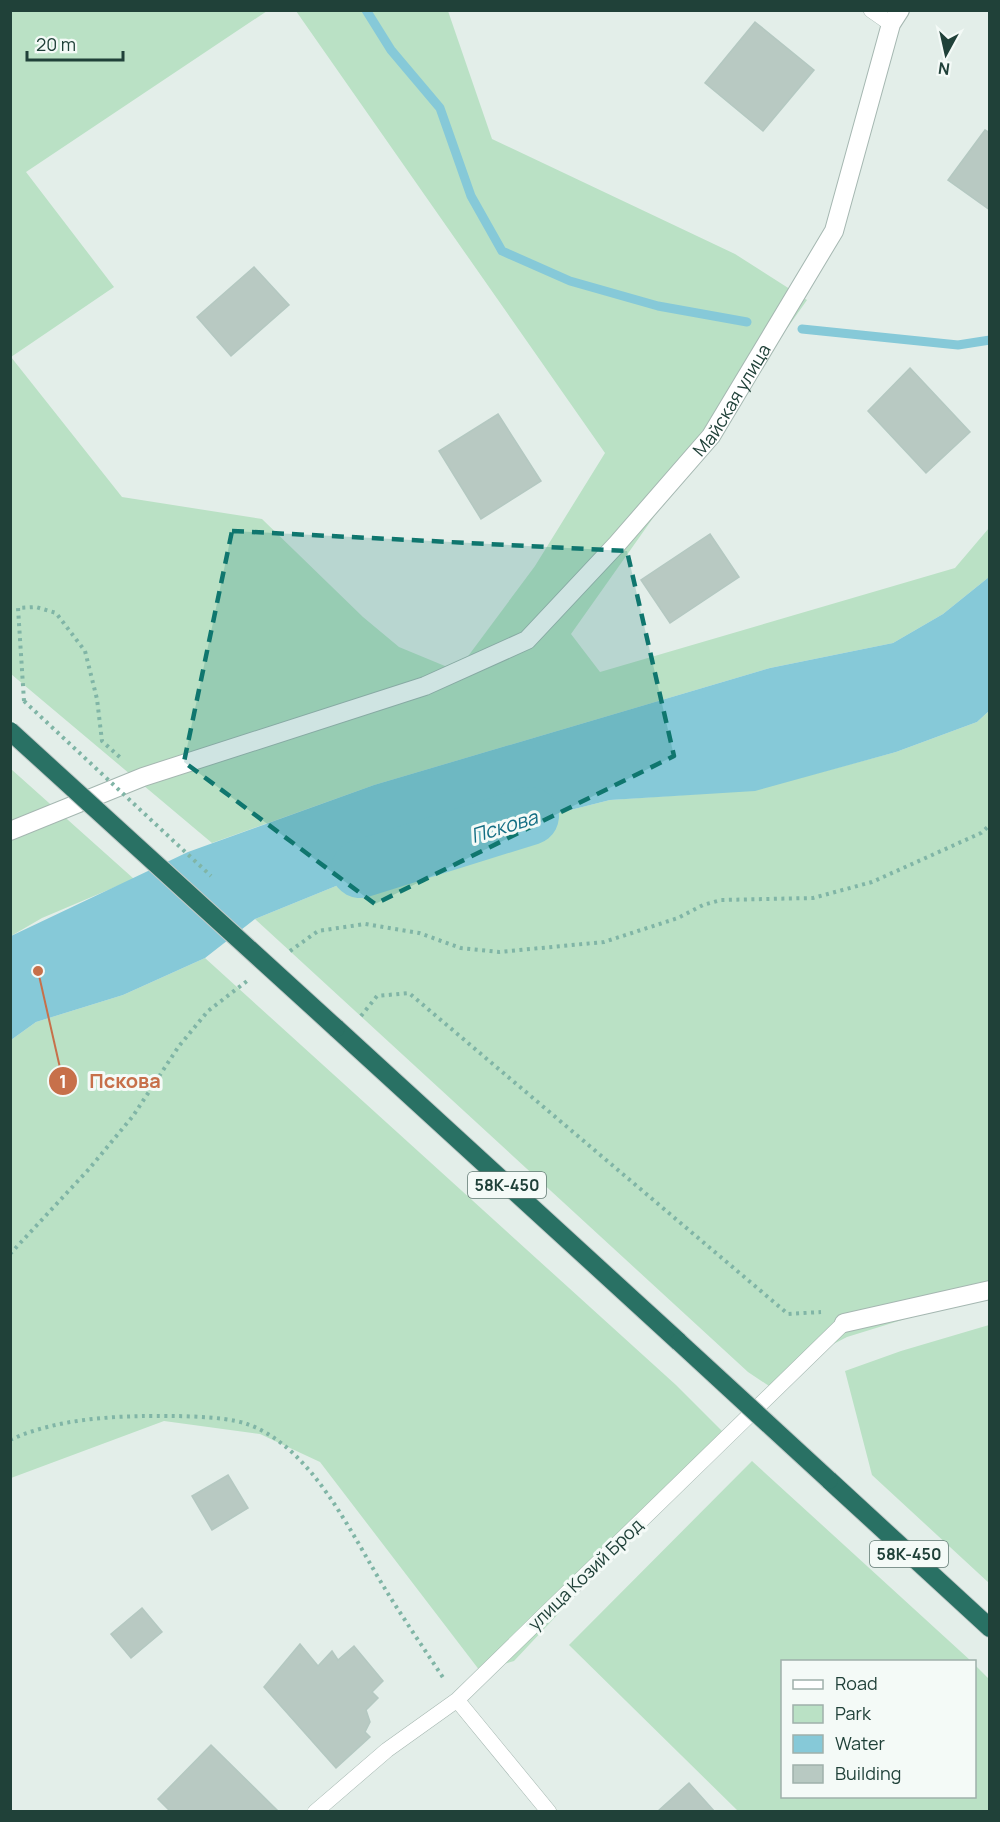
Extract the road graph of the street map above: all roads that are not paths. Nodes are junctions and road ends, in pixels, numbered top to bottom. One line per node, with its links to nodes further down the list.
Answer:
1 (871, 10): 2 (lane)
2 (896, 17): 4 (street, Майская улица)
3 (10, 731): 7 (highway, 58К-450, bridge)
4 (10, 831)
5 (990, 1290): 6 (street)
6 (844, 1323): 8 (lane, улица Козий Брод)
7 (990, 1628)
8 (457, 1700): 9 (lane, улица Козий Брод); 10 (lane)
9 (315, 1812)
10 (549, 1812)

